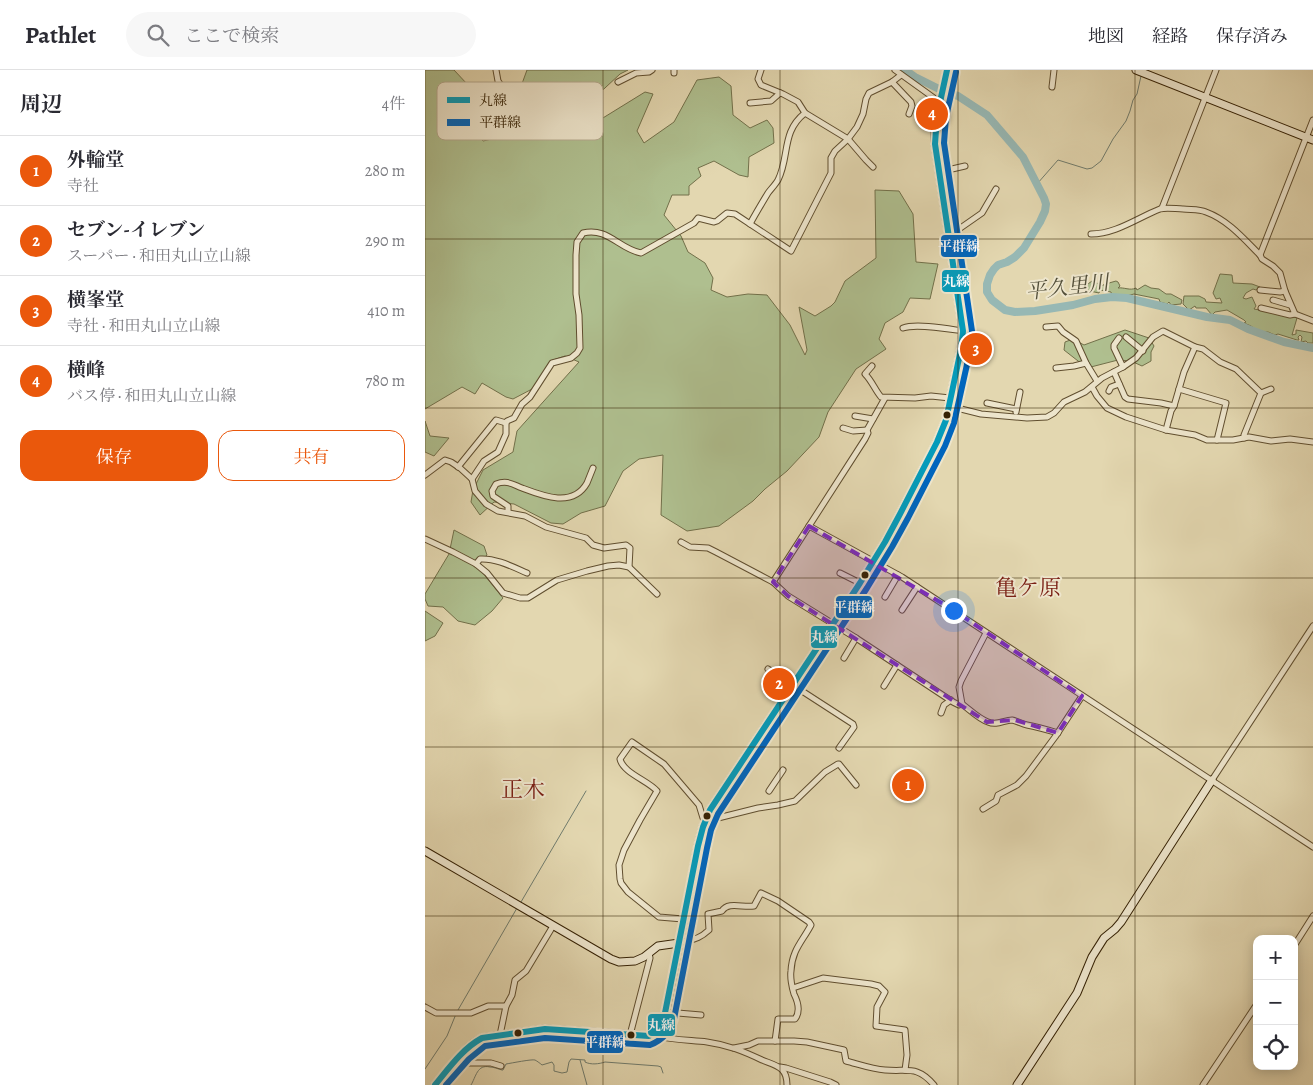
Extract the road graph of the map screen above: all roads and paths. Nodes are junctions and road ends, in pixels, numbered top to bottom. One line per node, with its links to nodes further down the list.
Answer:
1 (652, 70): 10 (street)
2 (761, 70): 13 (street)
3 (895, 70): 9 (street)
4 (955, 70): 8 (main road)
5 (1054, 70): 12 (street)
6 (1135, 70): 14 (main road)
7 (1216, 70): 14 (street)
8 (946, 71): 15 (main road)
9 (901, 75): 11 (street); 15 (street)
10 (617, 82)
11 (892, 82): 18 (street); 21 (street)
12 (1052, 87)
13 (779, 93): 16 (street); 17 (street)
14 (1205, 98): 20 (main road); 26 (street)
15 (940, 102): 24 (main road)
16 (750, 103)
17 (805, 113): 21 (street); 27 (street)
18 (909, 114)
19 (1313, 120): 20 (street)
20 (1310, 139): 30 (street)
21 (849, 140): 23 (street); 27 (street)
22 (965, 166): 24 (street)
23 (873, 167)
24 (939, 172): 29 (main road)
25 (996, 189): 29 (street)
26 (1162, 208): 28 (street); 30 (street)
27 (750, 224): 67 (street)
28 (1091, 234)
29 (949, 236): 40 (main road)
30 (1260, 255): 32 (street)
31 (1260, 290): 32 (street)
32 (1285, 291): 34 (street)
33 (1273, 300): 34 (street)
34 (1290, 304): 36 (street)
35 (1261, 308): 36 (street)
36 (1295, 314): 37 (street)
37 (1313, 321)
38 (1045, 327): 45 (street)
39 (903, 328): 40 (street)
40 (963, 331): 59 (main road)
41 (1126, 337): 44 (street)
42 (1119, 338): 47 (street)
43 (1195, 347): 44 (street); 53 (street); 57 (street)
44 (1143, 351): 47 (street)
45 (1086, 363): 48 (street); 50 (street)
46 (872, 366): 58 (street)
47 (1123, 367): 49 (street)
48 (1056, 368)
49 (1114, 372): 50 (street); 51 (street)
50 (1097, 381): 52 (street)
51 (1119, 384): 55 (street); 62 (street)
52 (1092, 387): 65 (street); 70 (street)
53 (1179, 389): 62 (street); 72 (street)
54 (1271, 389): 57 (street)
55 (1109, 391)
56 (1020, 392): 63 (street)
57 (1261, 393): 71 (street)
58 (885, 398): 59 (street); 66 (street)
59 (950, 398): 61 (main road)
60 (987, 403): 63 (street)
61 (949, 406): 65 (street); 82 (main road)
62 (1175, 406): 70 (street)
63 (1016, 409): 65 (street)
64 (855, 416): 66 (street)
65 (1015, 417)
66 (873, 419): 69 (street)
67 (506, 423): 74 (street); 77 (street)
68 (843, 428): 69 (street)
69 (867, 430): 79 (street)
70 (1167, 430): 72 (street)
71 (1244, 438): 72 (street); 73 (street)
72 (1217, 440)
73 (1313, 442)
74 (458, 467): 76 (street); 77 (street)
75 (593, 468): 78 (street)
76 (425, 474)
77 (472, 479): 78 (street)
78 (508, 512): 84 (street)
79 (809, 526): 82 (street); 88 (street)
80 (425, 539): 83 (street)
81 (681, 542): 88 (street)
82 (874, 561): 87 (street); 89 (main road)
83 (476, 564): 84 (street); 85 (street)
84 (629, 567): 91 (street)
85 (527, 573)
86 (840, 573): 89 (street)
87 (898, 574): 90 (street); 92 (street)
88 (773, 582): 94 (street)
89 (860, 584): 94 (main road)
90 (917, 587): 93 (street); 96 (street)
91 (657, 594)
92 (885, 597)
93 (902, 610)
94 (833, 624): 97 (street); 101 (main road)
95 (1313, 626): 110 (street)
96 (986, 633): 103 (street); 105 (street)
97 (856, 638): 98 (street); 99 (street)
98 (844, 658)
99 (897, 666): 102 (street); 104 (street)
100 (769, 669): 101 (street)
101 (792, 685): 108 (street); 114 (main road)
102 (884, 686)
103 (1082, 696): 107 (street); 110 (street)
104 (951, 700): 105 (street); 106 (street)
105 (962, 704): 107 (street)
106 (941, 713)
107 (1058, 733): 113 (street)
108 (839, 748)
109 (783, 770): 112 (street)
110 (1211, 780): 115 (street); 142 (main road)
111 (856, 785): 114 (street)
112 (769, 791)
113 (983, 809)
114 (705, 820): 118 (main road); 118 (street)
115 (1313, 847)
116 (425, 851): 119 (main road)
117 (1313, 916): 120 (street)
118 (683, 918): 121 (main road)
119 (553, 926): 122 (main road); 124 (street)
120 (1298, 940)
121 (679, 942): 122 (main road); 123 (street); 127 (main road)
122 (649, 954): 130 (street)
123 (793, 988): 132 (street); 137 (street)
124 (506, 1006): 125 (street); 129 (street)
125 (425, 1007)
126 (1253, 1010): 143 (street)
127 (666, 1012): 128 (street); 131 (main road)
128 (701, 1015)
129 (500, 1035): 130 (main road); 134 (main road)
130 (630, 1035): 131 (main road)
131 (653, 1035): 133 (street)
132 (775, 1041): 133 (street); 137 (street)
133 (734, 1048): 136 (street)
134 (459, 1058): 135 (street); 138 (main road)
135 (501, 1066)
136 (780, 1067): 139 (street); 140 (street)
137 (905, 1070): 141 (street)
138 (435, 1085)
139 (787, 1085)
140 (836, 1085)
141 (934, 1085)
142 (1017, 1085)
143 (1203, 1085)

